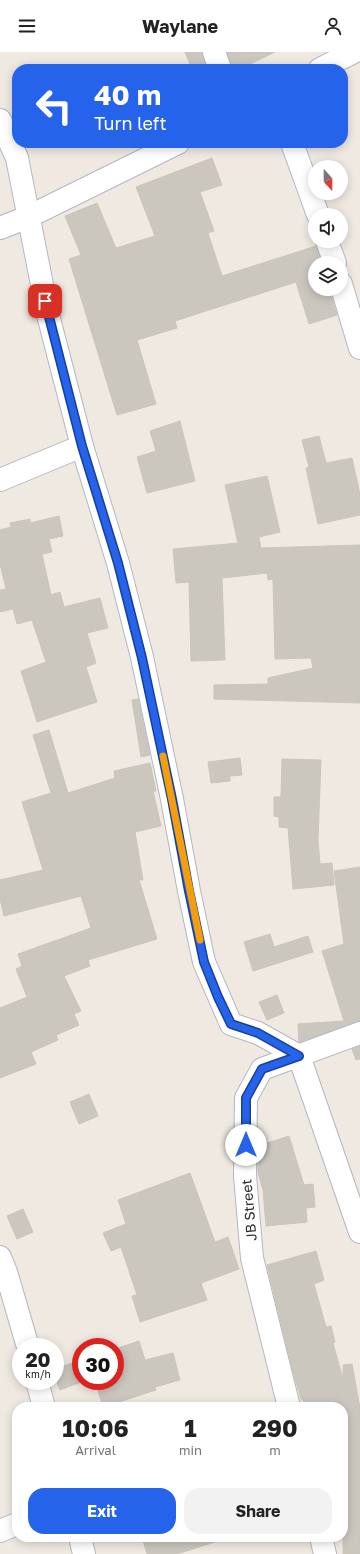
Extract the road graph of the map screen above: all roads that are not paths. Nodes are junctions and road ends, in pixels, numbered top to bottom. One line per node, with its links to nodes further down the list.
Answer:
1 (214, 52): 3 (street)
2 (354, 52): 4 (street)
3 (218, 64)
4 (330, 64)
5 (0, 120): 6 (street)
6 (12, 147)
7 (13, 148): 11 (street)
8 (168, 148): 11 (street)
9 (294, 148): 10 (street)
10 (315, 208)
11 (28, 217): 12 (street); 15 (street)
12 (0, 228)
13 (345, 296): 14 (street)
14 (360, 348)
15 (82, 446): 16 (street); 18 (street)
16 (0, 480)
17 (360, 1033): 18 (street, JB Street)
18 (299, 1056): 19 (street); 24 (street, JB Street)
19 (360, 1232)
20 (2, 1268): 21 (street)
21 (25, 1338)
22 (39, 1390): 23 (street)
23 (43, 1402)
24 (288, 1402)
25 (12, 1526): 26 (street)
26 (0, 1531)
27 (81, 1542): 29 (street)
28 (322, 1542): 30 (street)
29 (84, 1554)
30 (325, 1554)

